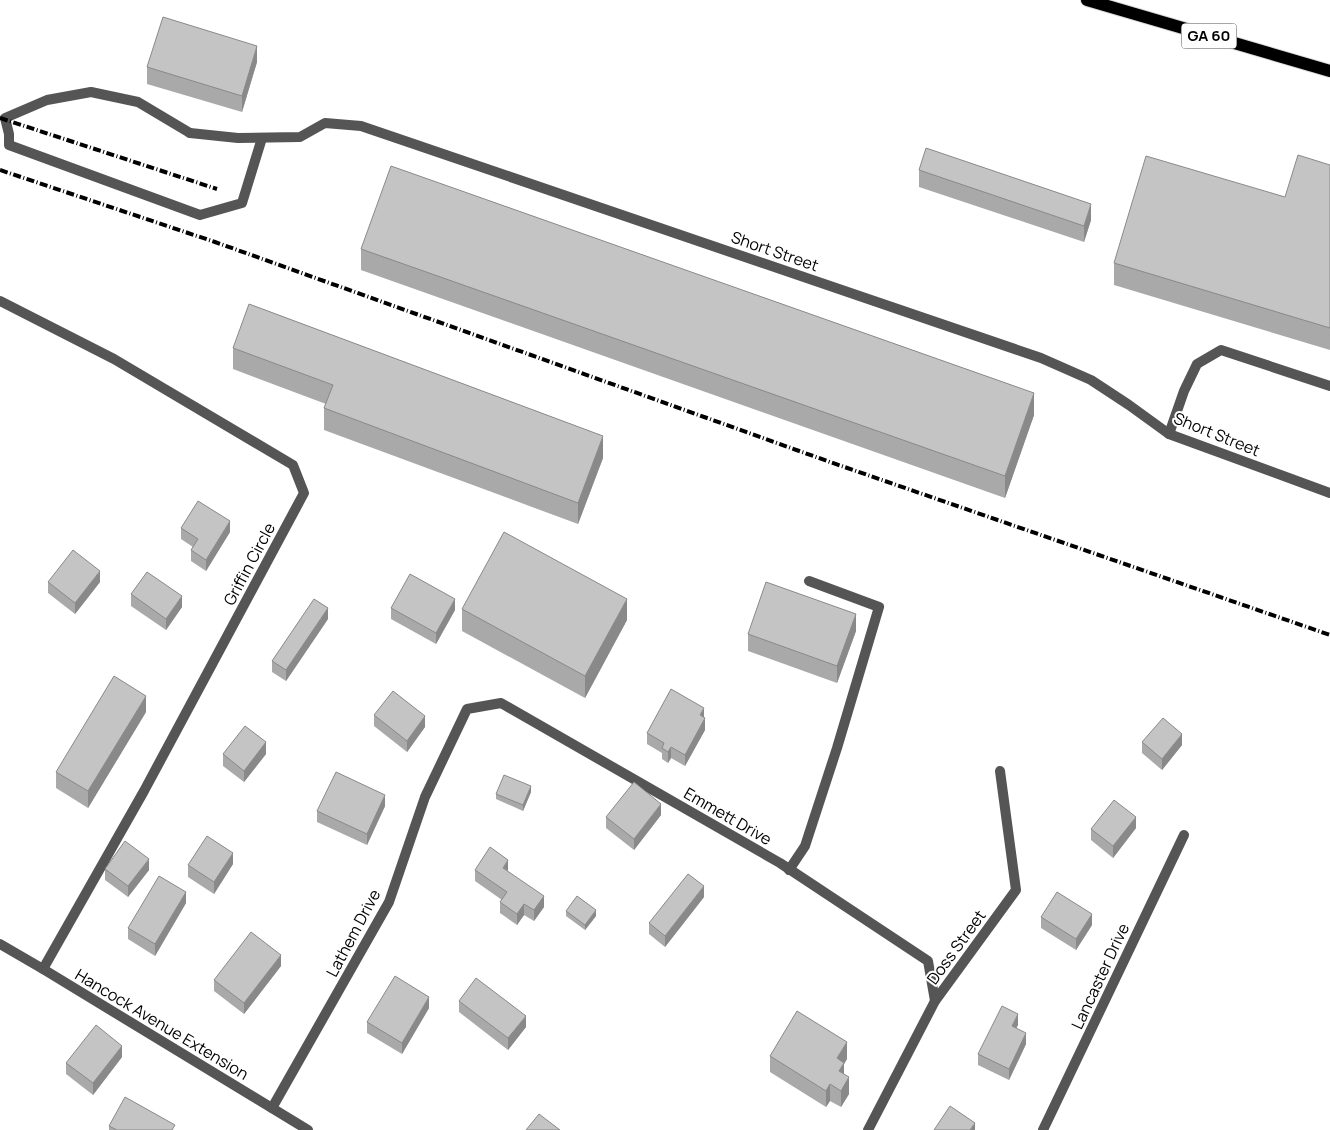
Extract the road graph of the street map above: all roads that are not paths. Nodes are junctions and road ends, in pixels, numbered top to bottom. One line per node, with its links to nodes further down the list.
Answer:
1 (1087, 0): 2 (main road, GA 60)
2 (1330, 71)
3 (262, 138): 3 (street, Short Street); 6 (street, Short Street)
4 (0, 301): 14 (street, Griffin Circle)
5 (1330, 386): 6 (street)
6 (1169, 434): 7 (street, Short Street)
7 (1330, 493)
8 (808, 581): 12 (street)
9 (467, 709): 12 (street, Emmett Drive); 16 (street, Lathem Drive)
10 (1000, 771): 15 (street, Doss Street)
11 (1184, 835): 19 (street, Lancaster Drive)
12 (789, 870): 15 (street, Emmett Drive)
13 (0, 944): 14 (street, Hancock Avenue Extension)
14 (43, 969): 16 (street, Hancock Avenue Extension)
15 (934, 1001): 18 (street, Doss Street)
16 (272, 1108): 17 (street, Hancock Avenue Extension)
17 (308, 1130)
18 (868, 1130)
19 (1043, 1130)

